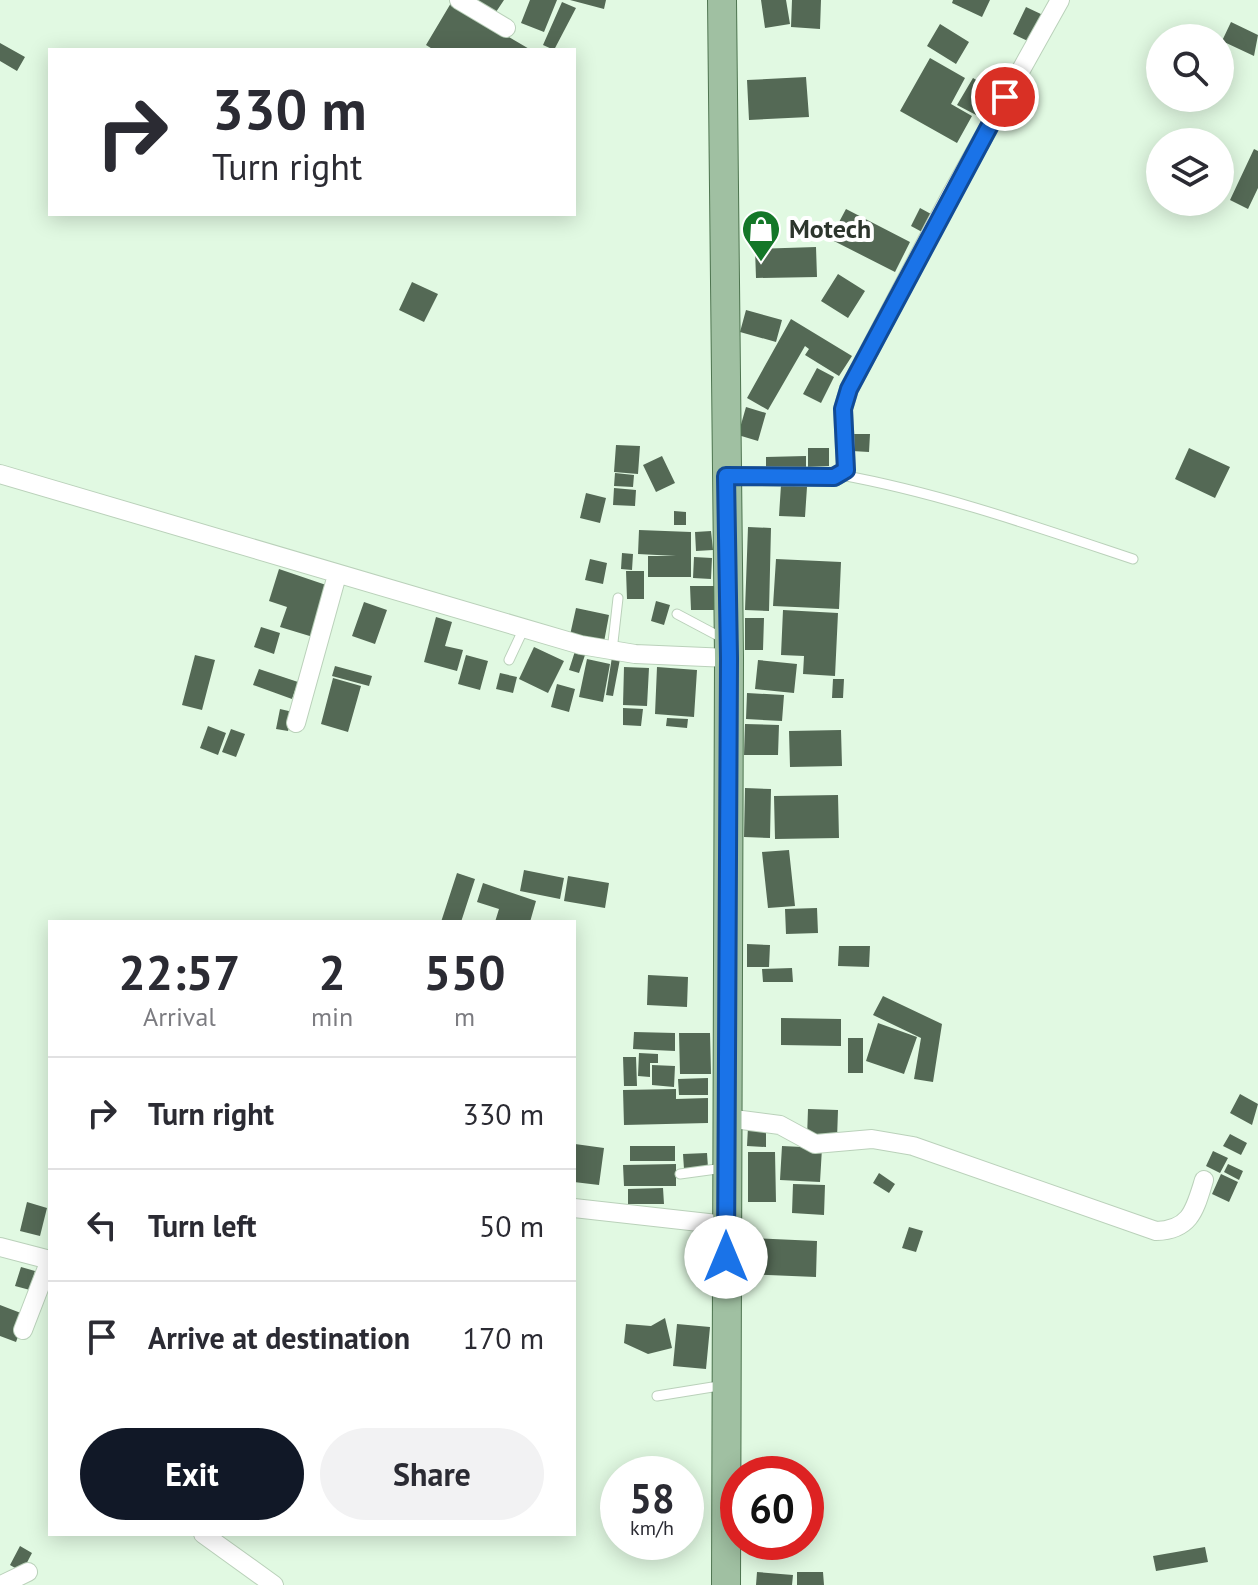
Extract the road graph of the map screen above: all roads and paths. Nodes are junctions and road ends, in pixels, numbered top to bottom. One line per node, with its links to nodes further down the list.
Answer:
1 (459, 0): 4 (street)
2 (722, 0): 7 (main road)
3 (1060, 0): 6 (street)
4 (506, 28)
5 (0, 474): 9 (street)
6 (841, 475): 7 (street); 8 (lane)
7 (726, 476): 13 (main road)
8 (1133, 559)
9 (337, 575): 12 (street); 16 (street)
10 (618, 598): 14 (lane)
11 (677, 614): 13 (lane)
12 (524, 628): 14 (street); 15 (lane)
13 (729, 650): 14 (street); 17 (main road)
14 (612, 651)
15 (509, 660)
16 (296, 723)
17 (726, 1118): 18 (main road); 20 (street)
18 (726, 1168): 19 (lane); 22 (main road)
19 (680, 1174)
20 (1204, 1180)
21 (576, 1208): 22 (street)
22 (726, 1225): 27 (main road)
23 (0, 1247): 24 (street)
24 (48, 1259)
25 (48, 1265): 26 (street)
26 (23, 1330)
27 (726, 1385): 28 (lane); 33 (main road)
28 (657, 1396)
29 (206, 1536): 32 (street)
30 (28, 1572): 31 (street)
31 (1, 1585)
32 (274, 1585)
33 (726, 1585)

